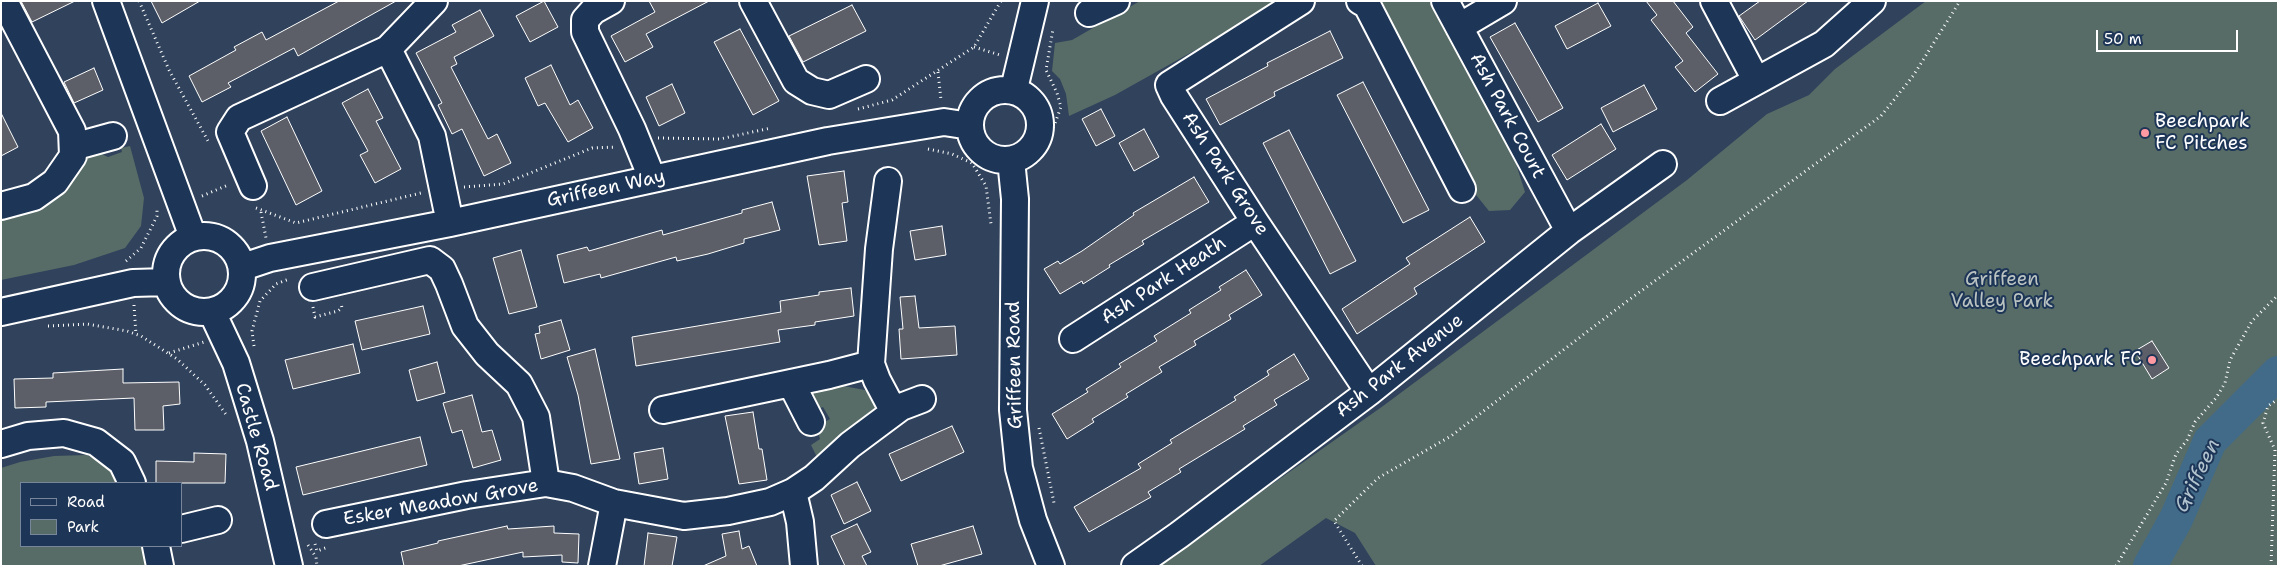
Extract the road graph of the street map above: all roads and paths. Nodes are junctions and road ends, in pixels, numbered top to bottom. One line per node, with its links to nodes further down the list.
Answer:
1 (4, 1): 28 (street)
2 (106, 1): 44 (street)
3 (138, 1): 29 (path)
4 (434, 1): 18 (street)
5 (611, 1): 27 (street)
6 (753, 1): 19 (street)
7 (1002, 1): 23 (path)
8 (1035, 1): 21 (street)
9 (1302, 1): 40 (street, Ash Park Grove)
10 (1360, 1): 36 (street)
11 (1445, 1): 17 (street, Ash Park Court)
12 (1504, 1): 17 (street)
13 (1714, 1): 20 (street)
14 (1872, 1): 20 (street)
15 (1960, 1): 82 (path)
16 (1054, 27): 31 (path)
17 (1459, 28): 43 (street, Ash Park Court)
18 (388, 49): 35 (street); 37 (street)
19 (866, 79)
20 (1756, 80): 22 (street)
21 (1014, 89): 24 (street); 31 (street)
22 (1720, 101)
23 (857, 109)
24 (970, 126): 31 (street); 33 (street, Griffeen Way)
25 (774, 128): 27 (path)
26 (113, 136): 28 (street)
27 (636, 141): 33 (street); 35 (path)
28 (73, 147): 39 (street)
29 (212, 149)
30 (923, 149): 42 (path)
31 (1023, 162): 80 (street, Griffeen Road)
32 (1663, 164): 43 (street, Ash Park Avenue)
33 (652, 178): 41 (street, Griffeen Way)
34 (888, 181): 56 (street)
35 (443, 188): 37 (path); 41 (street)
36 (1462, 190)
37 (254, 196)
38 (156, 201): 45 (path)
39 (1, 206)
40 (1255, 222): 55 (street, Ash Park Heath); 58 (street, Ash Park Grove)
41 (450, 223): 46 (street, Griffeen Way)
42 (992, 230)
43 (1569, 232): 58 (street, Ash Park Avenue)
44 (193, 237): 46 (street); 47 (street)
45 (123, 263)
46 (243, 267): 53 (street)
47 (167, 282): 52 (street); 53 (street)
48 (276, 284): 49 (path)
49 (301, 285): 51 (path); 68 (street)
50 (2278, 295): 83 (path)
51 (340, 297)
52 (1, 312)
53 (212, 312): 77 (street, Castle Road)
54 (38, 327): 64 (path)
55 (1073, 339)
56 (871, 364): 57 (street); 62 (street)
57 (791, 383): 61 (street); 63 (street)
58 (1369, 392): 81 (street, Ash Park Avenue)
59 (922, 399): 62 (street, Esker Meadow Grove)
60 (2278, 399): 84 (path)
61 (663, 410)
62 (894, 412): 69 (street, Esker Meadow Grove)
63 (811, 422)
64 (230, 423)
65 (1039, 427): 71 (path)
66 (1, 444): 67 (street)
67 (132, 482)
68 (546, 483): 70 (street, Esker Meadow Grove); 74 (street, Esker Meadow Grove)
69 (793, 492): 70 (street, Esker Meadow Grove); 79 (street)
70 (614, 504): 78 (street)
71 (1055, 512)
72 (218, 520): 73 (street)
73 (182, 529)
74 (325, 535)
75 (156, 547): 76 (street)
76 (160, 566)
77 (289, 566)
78 (602, 566)
79 (804, 566)
80 (1051, 566)
81 (1134, 566)
82 (1362, 566)
83 (2116, 566)
84 (2271, 566)

